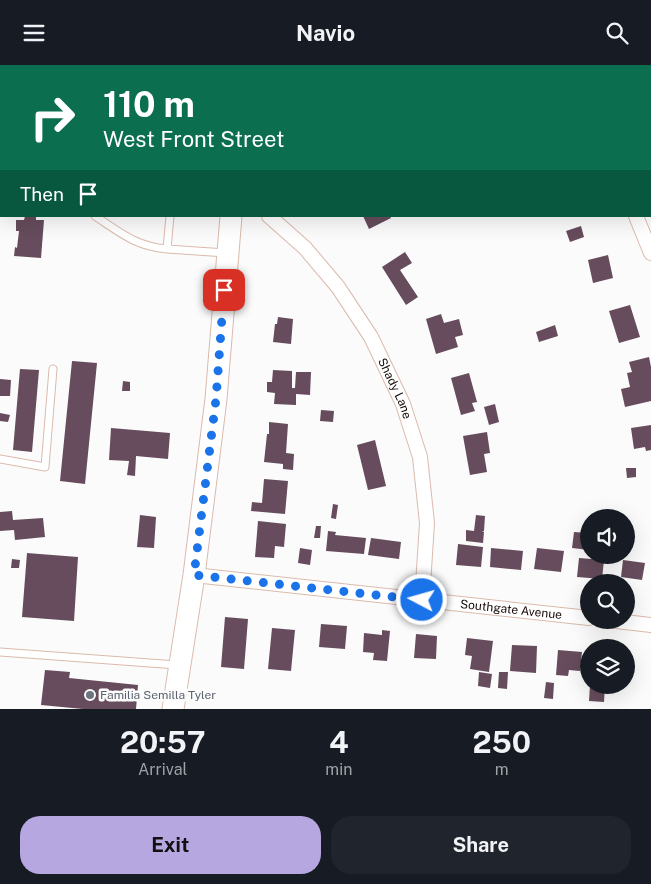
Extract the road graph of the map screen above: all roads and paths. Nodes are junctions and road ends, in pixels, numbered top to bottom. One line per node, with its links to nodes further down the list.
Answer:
1 (97, 217): 6 (lane)
2 (170, 217): 6 (lane)
3 (231, 217): 7 (main road)
4 (270, 217): 12 (street, Shady Lane)
5 (636, 217): 8 (street)
6 (167, 249): 7 (lane)
7 (227, 253): 11 (main road)
8 (651, 253)
9 (53, 369): 10 (lane)
10 (0, 459)
11 (194, 575): 12 (street, Southgate Avenue); 17 (main road)
12 (422, 600): 13 (street, Southgate Avenue)
13 (580, 617)
14 (635, 623): 15 (street)
15 (651, 625)
16 (0, 651): 17 (lane)
17 (180, 666): 18 (main road)
18 (173, 709)

